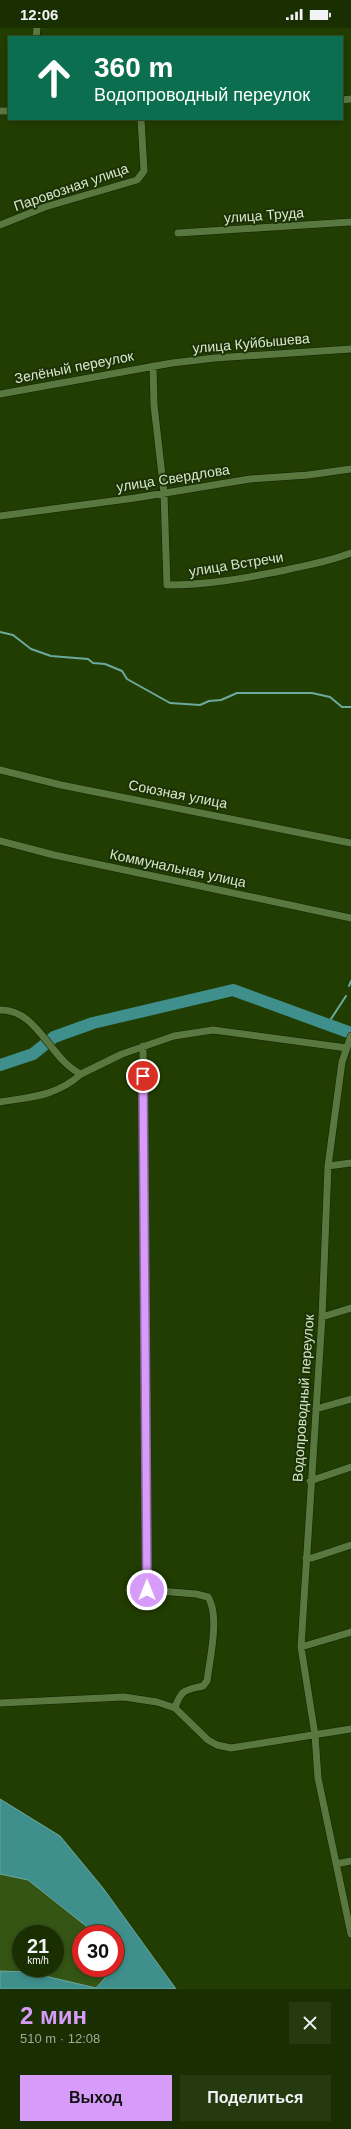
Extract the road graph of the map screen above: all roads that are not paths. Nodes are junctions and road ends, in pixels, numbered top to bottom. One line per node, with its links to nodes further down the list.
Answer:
1 (141, 120): 3 (street, Паровозная улица)
2 (351, 222): 4 (street, улица Труда)
3 (0, 225)
4 (178, 233)
5 (351, 349): 6 (street, улица Куйбышева)
6 (153, 366): 7 (street, Зелёный переулок); 9 (street)
7 (0, 394)
8 (351, 469): 9 (street, улица Свердлова)
9 (164, 493): 10 (street, улица Свердлова); 11 (street, улица Встречи)
10 (0, 516)
11 (351, 553)
12 (0, 770): 14 (street, Союзная улица)
13 (0, 841): 15 (street, Коммунальная улица)
14 (351, 843)
15 (351, 918)
16 (0, 1010): 20 (street)
17 (351, 1036): 19 (street, Водопроводный переулок)
18 (143, 1046): 19 (street); 20 (street); 35 (street)
19 (347, 1048): 23 (street, Водопроводный переулок)
20 (81, 1074): 21 (street)
21 (0, 1102)
22 (351, 1163): 23 (street)
23 (328, 1166): 25 (street, Водопроводный переулок)
24 (351, 1308): 25 (street)
25 (322, 1317): 27 (street, Водопроводный переулок)
26 (351, 1399): 27 (street)
27 (316, 1409): 29 (street, Водопроводный переулок)
28 (351, 1467): 29 (street)
29 (310, 1481): 31 (street, Водопроводный переулок)
30 (351, 1545): 31 (street)
31 (309, 1558): 33 (street, Водопроводный переулок)
32 (351, 1632): 33 (street)
33 (300, 1647): 37 (street, Водопроводный переулок)
34 (0, 1703): 35 (street)
35 (175, 1708): 37 (street)
36 (351, 1729): 37 (street)
37 (315, 1735): 39 (street, Водопроводный переулок)
38 (351, 1861): 39 (street)
39 (336, 1864): 40 (street, Водопроводный переулок)
40 (351, 1934)

